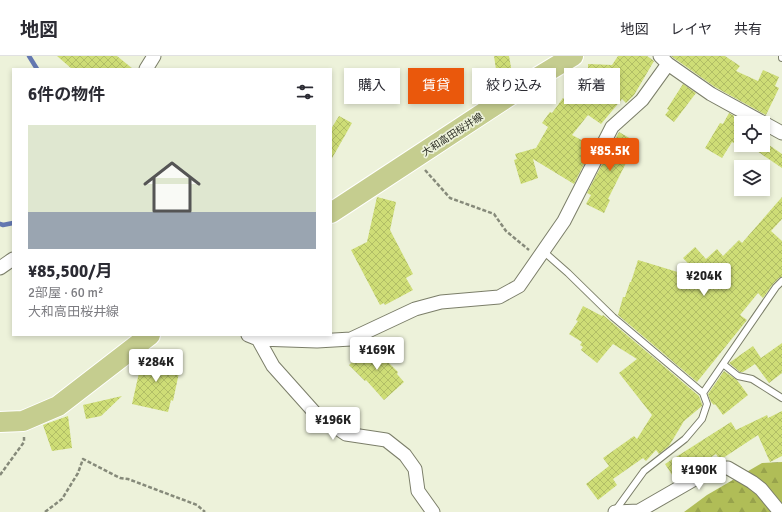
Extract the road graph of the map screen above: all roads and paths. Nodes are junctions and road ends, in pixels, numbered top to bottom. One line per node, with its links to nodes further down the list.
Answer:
1 (154, 56): 4 (street)
2 (573, 56): 6 (main road, 大和高田桜井線)
3 (664, 60): 5 (street); 8 (street)
4 (147, 68)
5 (782, 133)
6 (415, 158): 7 (main road, 大和高田桜井線); 8 (path)
7 (332, 212)
8 (540, 254): 13 (street); 15 (lane)
9 (12, 260): 10 (street)
10 (0, 268)
11 (782, 281): 14 (lane)
12 (149, 336): 18 (main road)
13 (253, 337): 22 (street)
14 (723, 364): 15 (lane); 16 (lane)
15 (702, 393): 23 (lane)
16 (782, 398)
17 (0, 422): 18 (main road)
18 (23, 422): 19 (path)
19 (0, 475)
20 (46, 512): 21 (path)
21 (205, 512)
22 (433, 512)
23 (614, 512): 24 (street)
24 (780, 512)

